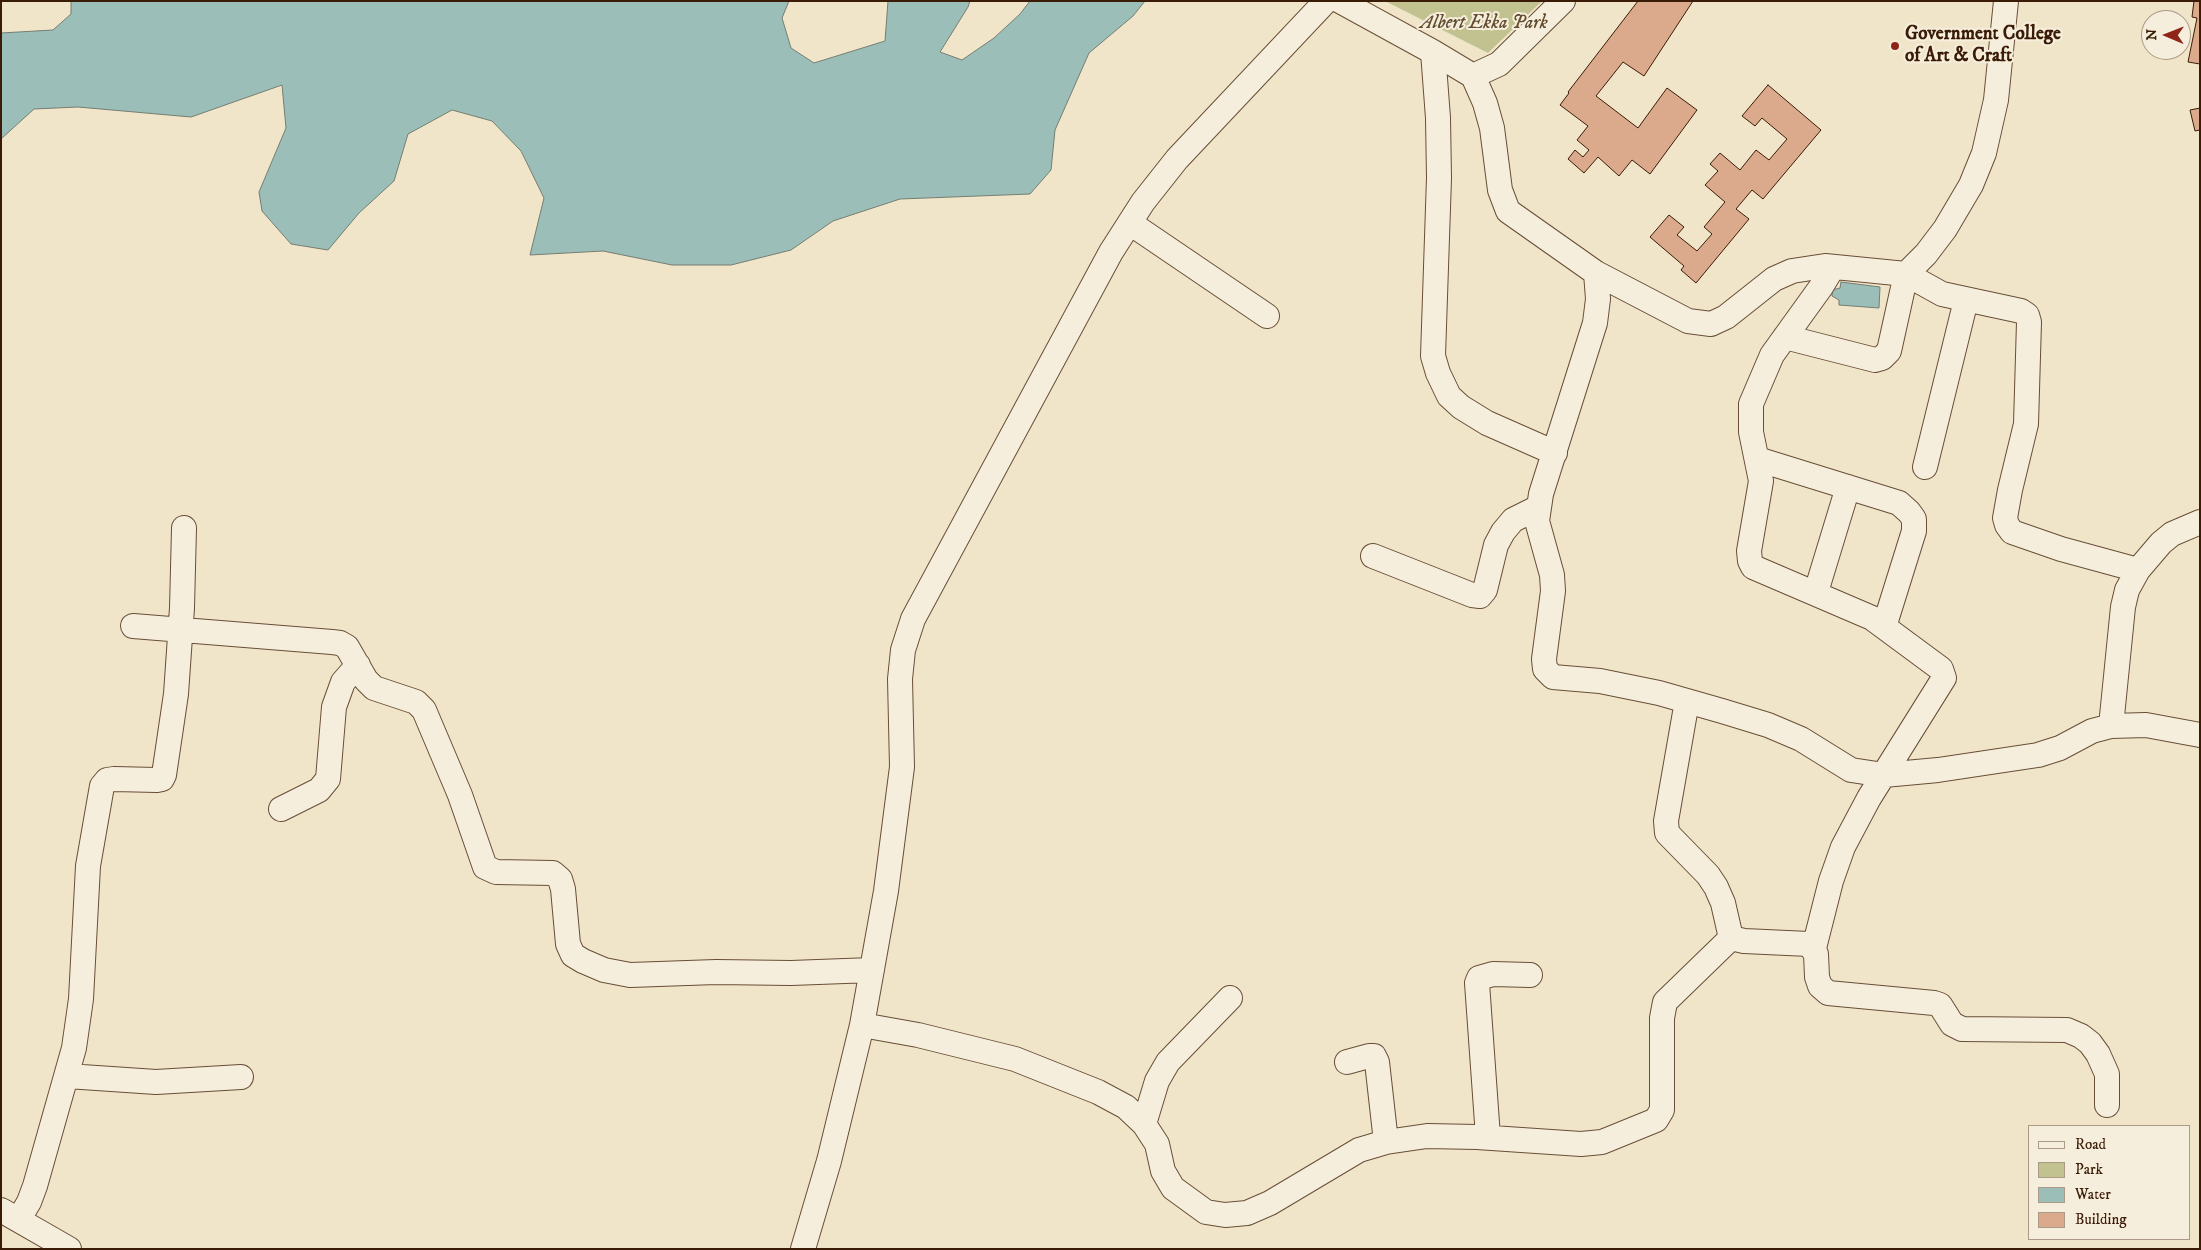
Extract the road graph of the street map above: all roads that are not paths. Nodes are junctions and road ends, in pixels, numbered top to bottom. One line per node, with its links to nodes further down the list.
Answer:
1 (1326, 1): 7 (street)
2 (1340, 1): 5 (street)
3 (1563, 1): 6 (street)
4 (2006, 1): 10 (street)
5 (1433, 52): 6 (street); 14 (street)
6 (1473, 76): 9 (street)
7 (1130, 223): 12 (street); 35 (street)
8 (1832, 267): 9 (street); 10 (street); 13 (street)
9 (1596, 273): 14 (street)
10 (1906, 274): 11 (street); 13 (street)
11 (1966, 300): 16 (street); 22 (street)
12 (1267, 316)
13 (1785, 337): 15 (street)
14 (1555, 453): 18 (street)
15 (1758, 459): 17 (street); 23 (street)
16 (1925, 467)
17 (1848, 487): 23 (street); 25 (street)
18 (1539, 506): 21 (street); 28 (street)
19 (2200, 522): 22 (street)
20 (184, 528): 26 (street)
21 (1373, 556)
22 (2138, 570): 29 (street)
23 (1816, 592): 25 (street)
24 (133, 626): 26 (street)
25 (1884, 627): 31 (street)
26 (180, 630): 27 (street); 40 (street)
27 (358, 665): 32 (street); 35 (street)
28 (1688, 701): 31 (street); 33 (street)
29 (2111, 726): 30 (street); 31 (street)
30 (2200, 735)
31 (1884, 775): 34 (street)
32 (281, 809)
33 (1731, 938): 34 (street); 44 (street)
34 (1814, 948): 42 (street)
35 (872, 970): 38 (street)
36 (1530, 975): 44 (street)
37 (1230, 998): 43 (street)
38 (862, 1025): 43 (street); 48 (street)
39 (1347, 1062): 45 (street)
40 (67, 1076): 41 (street); 46 (street)
41 (241, 1076)
42 (2107, 1105)
43 (1144, 1124): 45 (street)
44 (1488, 1137): 45 (street)
45 (1386, 1142)
46 (10, 1215): 47 (street)
47 (69, 1249)
48 (803, 1249)

